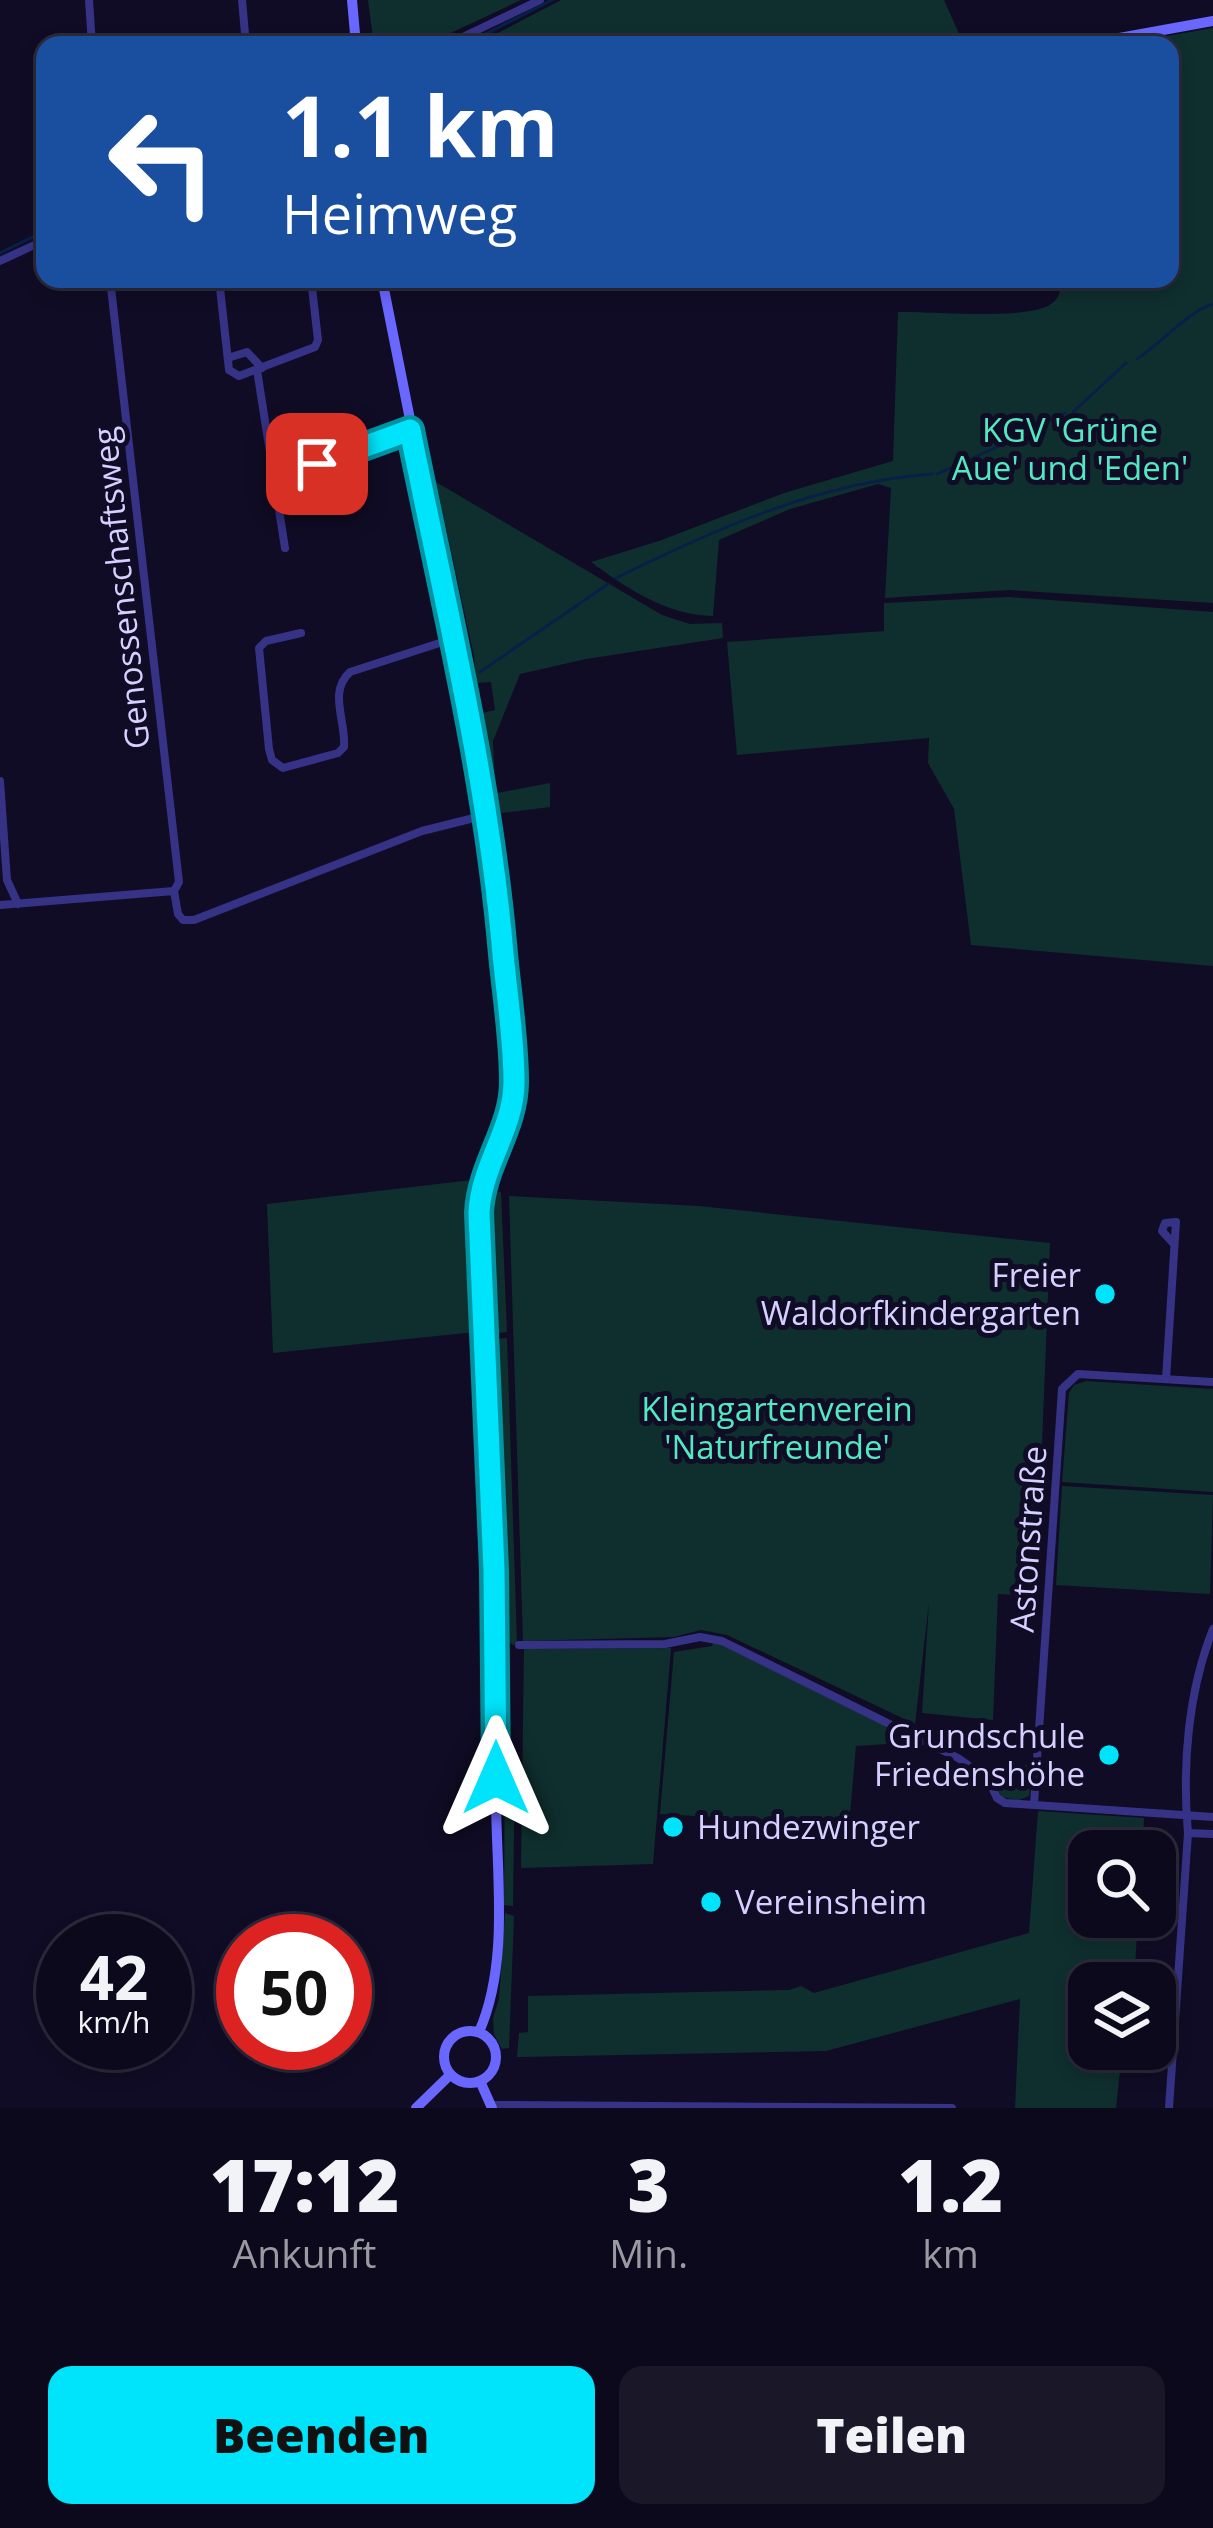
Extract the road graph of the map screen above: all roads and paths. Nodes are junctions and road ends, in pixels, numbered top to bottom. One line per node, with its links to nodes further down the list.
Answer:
1 (89, 0): 6 (street)
2 (242, 0): 7 (street)
3 (352, 0): 8 (main road)
4 (540, 0): 9 (street)
5 (1213, 21): 10 (main road)
6 (91, 36)
7 (245, 36)
8 (355, 36)
9 (465, 36)
10 (1130, 36)
11 (36, 244): 12 (street)
12 (0, 261)
13 (111, 288): 26 (street, Genossenschaftsweg)
14 (220, 288): 17 (street)
15 (311, 288): 18 (street)
16 (384, 288): 19 (main road)
17 (228, 358): 18 (street); 18 (street)
18 (260, 369): 20 (street)
19 (410, 430): 20 (street); 23 (main road)
20 (275, 480): 21 (street)
21 (285, 548)
22 (301, 633): 23 (street)
23 (452, 639): 25 (main road)
24 (0, 781): 27 (street)
25 (487, 815): 26 (street); 39 (main road)
26 (174, 891): 27 (street)
27 (17, 904): 28 (street)
28 (0, 905)
29 (1174, 1244): 30 (street)
30 (1166, 1379): 31 (street, Astonstraße); 34 (street, Astonstraße)
31 (1213, 1382)
32 (1213, 1628): 35 (street)
33 (519, 1645): 34 (street)
34 (1034, 1804): 35 (street)
35 (1184, 1815): 36 (street); 37 (street)
36 (1213, 1817)
37 (1188, 1833): 38 (street); 45 (street)
38 (1213, 1834)
39 (479, 2032): 40 (main road); 41 (main road)
40 (450, 2075): 41 (main road); 43 (main road)
41 (480, 2081): 42 (main road)
42 (491, 2107): 44 (street)
43 (416, 2108)
44 (952, 2108)
45 (1168, 2108)

